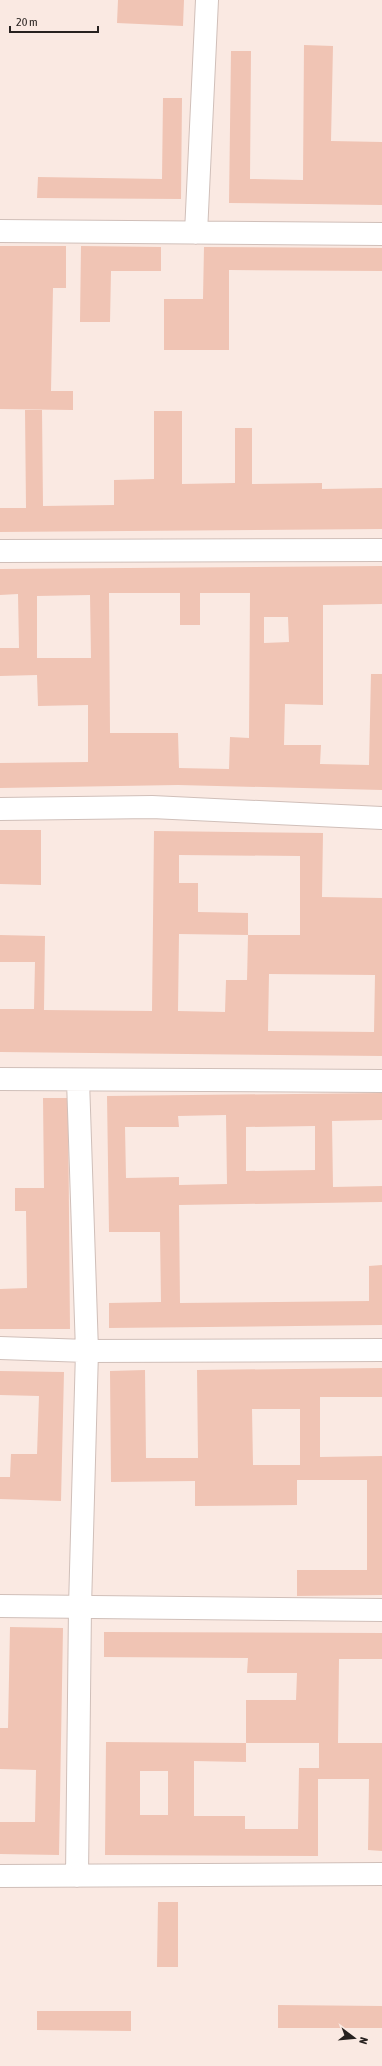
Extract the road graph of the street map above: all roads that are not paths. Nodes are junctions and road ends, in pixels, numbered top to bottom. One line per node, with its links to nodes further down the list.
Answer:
1 (207, 0): 3 (street)
2 (0, 231): 3 (street)
3 (196, 233): 4 (street)
4 (382, 234)
5 (0, 550): 6 (street)
6 (382, 550)
7 (0, 809): 8 (street)
8 (382, 818)
9 (0, 1079): 10 (street)
10 (78, 1080): 11 (street); 14 (street)
11 (382, 1081)
12 (0, 1348): 14 (street)
13 (382, 1350): 14 (street)
14 (87, 1351): 16 (street)
15 (0, 1606): 16 (street)
16 (80, 1607): 17 (street); 20 (street)
17 (382, 1610)
18 (382, 1874): 20 (street)
19 (0, 1876): 20 (street)
20 (77, 1876)

